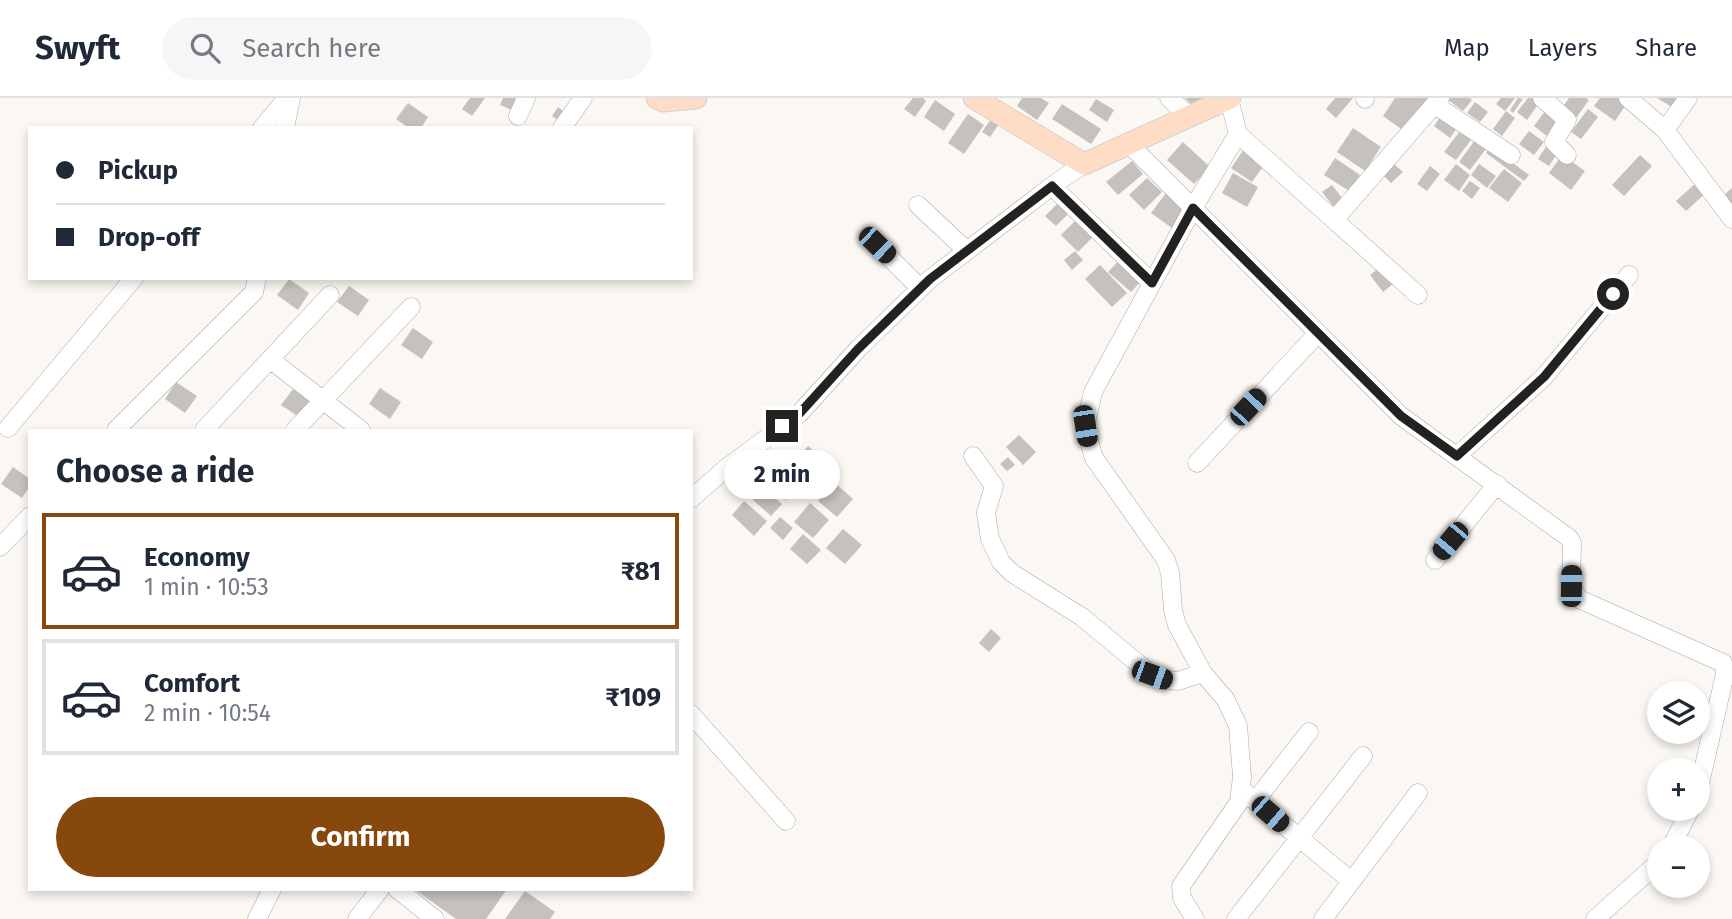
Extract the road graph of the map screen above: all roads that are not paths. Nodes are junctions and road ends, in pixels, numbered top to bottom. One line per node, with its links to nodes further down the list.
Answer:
1 (289, 98): 15 (street); 16 (street)
2 (526, 98): 13 (street)
3 (583, 98): 17 (street)
4 (657, 98): 5 (main road)
5 (696, 98)
6 (974, 98): 23 (main road)
7 (1169, 98): 14 (street)
8 (1542, 98): 22 (street)
9 (1628, 98): 18 (street)
10 (1688, 98): 18 (street)
11 (1229, 99): 14 (main road); 19 (street)
12 (1438, 101): 21 (street); 27 (street)
13 (518, 116)
14 (1190, 117): 20 (main road)
15 (264, 126)
16 (285, 126)
17 (563, 126)
18 (1665, 130): 28 (street)
19 (1238, 134): 26 (street); 27 (street)
20 (1130, 145): 23 (main road); 26 (street)
21 (1511, 155)
22 (1567, 155)
23 (1084, 164): 24 (street)
24 (1052, 186): 30 (street); 34 (street)
25 (918, 205): 30 (street)
26 (1193, 208): 34 (street); 39 (street)
27 (1335, 219): 37 (street)
28 (1732, 219)
29 (877, 245): 35 (street)
30 (967, 251): 35 (street)
31 (1629, 275): 48 (street)
32 (132, 280): 42 (street)
33 (257, 280): 43 (street)
34 (1152, 283): 55 (street)
35 (920, 288): 51 (street)
36 (330, 295): 40 (street)
37 (1418, 295)
38 (411, 307): 41 (street)
39 (1318, 333): 48 (street); 49 (street)
40 (271, 360): 41 (street); 44 (street)
41 (324, 401): 45 (street); 46 (street)
42 (8, 428)
43 (117, 429)
44 (205, 429)
45 (296, 429)
46 (360, 429)
47 (973, 456): 55 (street)
48 (1457, 456): 50 (street)
49 (1196, 463)
50 (1497, 484): 54 (street); 59 (street)
51 (693, 497)
52 (28, 518): 53 (street)
53 (0, 547)
54 (1435, 560)
55 (1203, 673): 61 (street)
56 (693, 716): 62 (street)
57 (1309, 732): 61 (street)
58 (1363, 756): 63 (street)
59 (1706, 758)
60 (1418, 793): 65 (street)
61 (1249, 795): 63 (street); 72 (street)
62 (786, 821)
63 (1299, 839): 65 (street); 73 (street)
64 (1647, 873): 75 (street)
65 (1351, 881): 74 (street)
66 (271, 891): 69 (street)
67 (378, 891): 70 (street)
68 (400, 891): 71 (street)
69 (264, 916)
70 (357, 919)
71 (435, 919)
72 (1195, 919)
73 (1236, 919)
74 (1323, 919)
75 (1595, 919)

